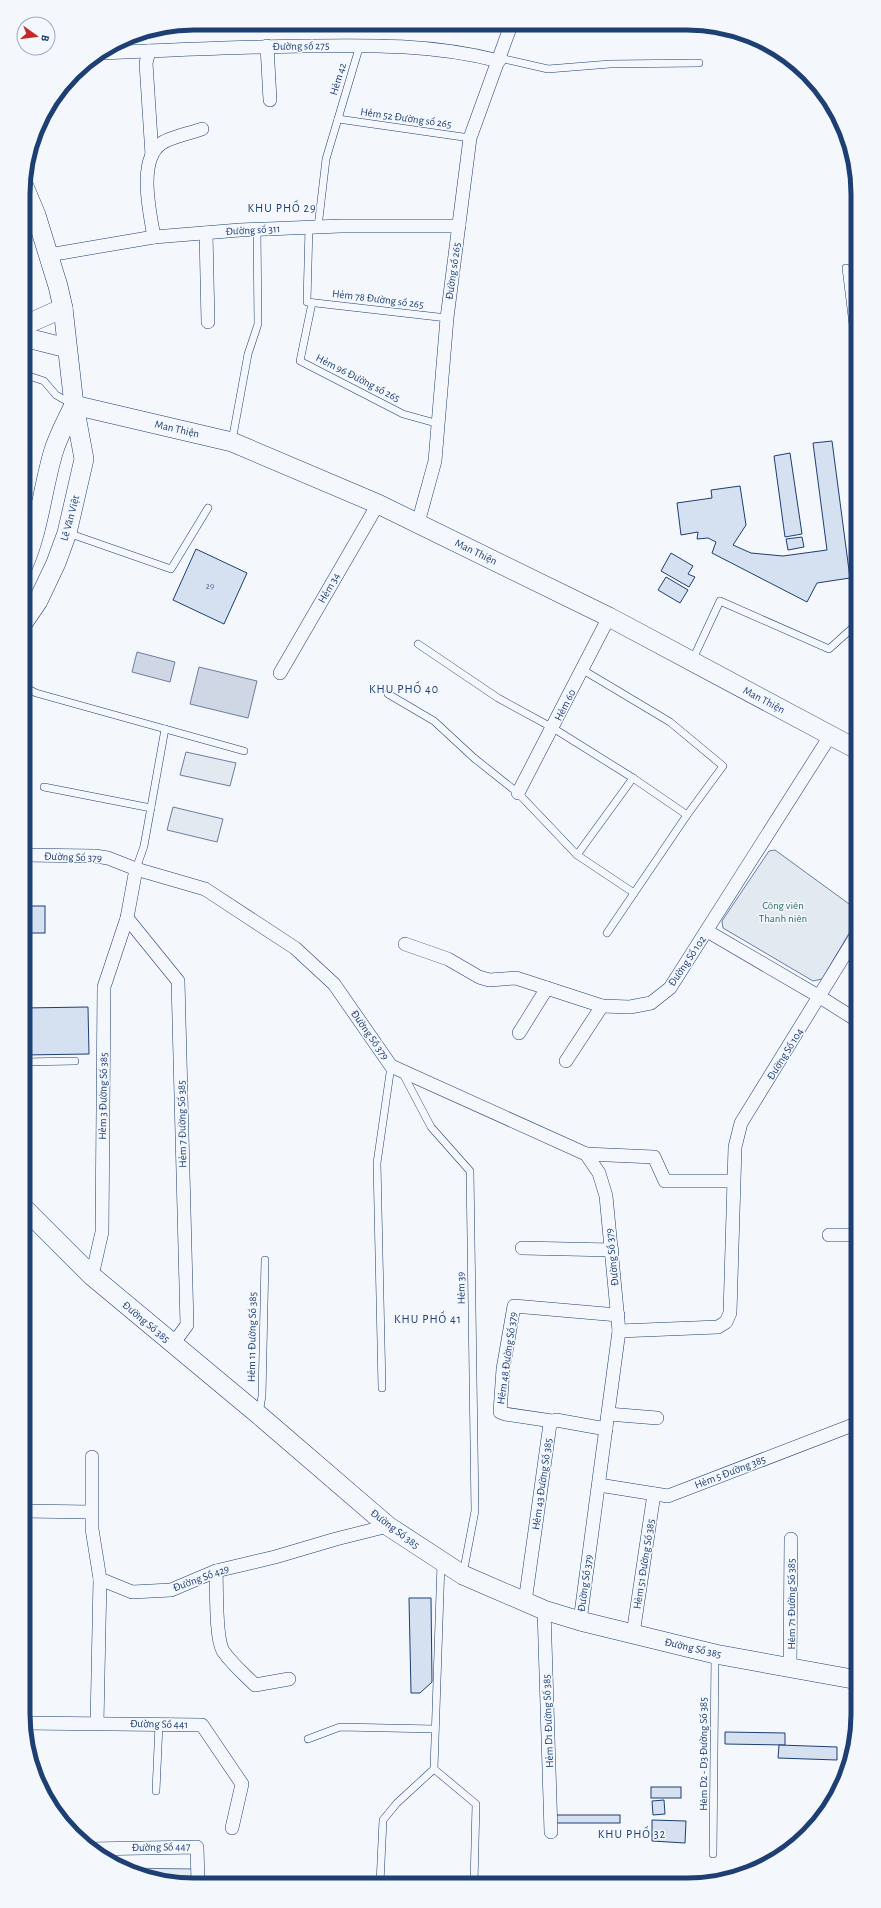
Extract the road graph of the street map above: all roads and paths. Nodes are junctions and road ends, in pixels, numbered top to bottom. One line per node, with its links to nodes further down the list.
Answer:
1 (509, 30): 6 (street, Đường số 265)
2 (360, 45): 3 (street, Đường số 275); 6 (street, Đường số 275); 9 (lane, Hẻm 42)
3 (267, 46): 4 (street, Đường số 275); 8 (street)
4 (149, 51): 5 (street, Đường số 275); 12 (street)
5 (111, 53)
6 (500, 59): 7 (lane); 11 (street, Đường số 265)
7 (699, 63)
8 (270, 100)
9 (338, 119): 11 (lane, Hẻm 52 Đường số 265); 15 (lane, Hẻm 42)
10 (202, 129): 12 (street)
11 (470, 138): 14 (street, Đường số 265)
12 (152, 156): 18 (street)
13 (30, 201): 19 (street, Lê Văn Việt)
14 (459, 226): 15 (street, Đường số 311); 24 (street, Đường số 265)
15 (314, 227): 16 (street, Đường số 311); 21 (lane, Hẻm 42)
16 (257, 230): 17 (street, Đường số 311); 32 (lane)
17 (206, 233): 18 (street, Đường số 311); 25 (street)
18 (154, 237): 19 (street, Đường số 311)
19 (49, 255): 22 (street, Lê Văn Việt)
20 (846, 268): 23 (lane)
21 (309, 303): 24 (lane, Hẻm 78 Đường số 265); 31 (lane, Hẻm 96 Đường số 265)
22 (63, 308): 26 (street); 28 (street, Lê Văn Việt)
23 (851, 308)
24 (447, 318): 31 (street, Đường số 265)
25 (208, 322)
26 (30, 323)
27 (30, 339): 28 (street)
28 (67, 348): 30 (street, Lê Văn Việt)
29 (30, 376): 30 (lane)
30 (74, 405): 32 (street, Man Thiện); 36 (street, Lê Văn Việt); 37 (street)
31 (439, 424): 35 (street, Đường số 265)
32 (232, 442): 33 (street, Man Thiện)
33 (378, 504): 35 (street, Man Thiện); 44 (street, Hẻm 34)
34 (208, 508): 36 (lane)
35 (418, 523): 39 (street, Man Thiện)
36 (67, 533): 38 (street, Lê Văn Việt)
37 (30, 551)
38 (30, 613)
39 (610, 617): 42 (street, Man Thiện); 43 (street, Hẻm 60)
40 (851, 629): 42 (lane)
41 (418, 644): 47 (lane)
42 (692, 661): 49 (street, Man Thiện)
43 (583, 670): 47 (street, Hẻm 60); 56 (lane)
44 (280, 673)
45 (30, 690): 48 (lane)
46 (388, 694): 54 (lane)
47 (553, 728): 52 (lane); 54 (street, Hẻm 60)
48 (165, 729): 51 (lane); 55 (lane)
49 (830, 736): 50 (street, Man Thiện); 62 (street, Đường Số 102)
50 (851, 746)
51 (244, 751)
52 (633, 778): 56 (lane); 58 (lane)
53 (44, 787): 55 (lane)
54 (518, 793): 58 (lane)
55 (151, 808): 59 (lane)
56 (686, 815): 60 (lane)
57 (30, 855): 59 (street, Đường Số 379)
58 (577, 855): 60 (lane)
59 (136, 869): 61 (street, Hẻm 3 Đường Số 385); 74 (street, Đường Số 379)
60 (634, 893): 63 (lane)
61 (127, 918): 83 (street, Hẻm 3 Đường Số 385); 86 (street, Hẻm 7 Đường Số 385)
62 (707, 932): 67 (street); 68 (street, Đường Số 102)
63 (607, 933)
64 (405, 944): 66 (street, Đường Số 102)
65 (851, 945): 67 (street, Đường Số 104)
66 (547, 988): 68 (street, Đường Số 102); 70 (street)
67 (820, 997): 69 (street); 76 (street, Đường Số 104)
68 (602, 1006): 72 (street)
69 (851, 1017)
70 (519, 1033)
71 (75, 1061): 73 (lane)
72 (566, 1061)
73 (30, 1062)
74 (396, 1068): 75 (street, Đường Số 379); 87 (lane); 103 (lane, Hẻm 39)
75 (586, 1154): 76 (street); 81 (street, Đường Số 379)
76 (734, 1181): 85 (street)
77 (30, 1214): 83 (street, Đường Số 385)
78 (829, 1235): 79 (street)
79 (851, 1235)
80 (522, 1248): 81 (street)
81 (612, 1250): 84 (street, Đường Số 379)
82 (265, 1260): 89 (lane, Hẻm 11 Đường Số 385)
83 (92, 1276): 86 (street, Đường Số 385)
84 (618, 1315): 85 (street, Đường Số 379); 91 (street, Hẻm 48 Đường Số 379)
85 (619, 1331): 88 (street, Đường Số 379)
86 (173, 1344): 89 (street, Đường Số 385)
87 (382, 1388)
88 (608, 1414): 90 (street); 93 (street, Đường Số 379)
89 (259, 1415): 99 (street, Đường Số 385)
90 (657, 1418)
91 (552, 1421): 93 (street); 105 (street, Hẻm 43 Đường Số 385)
92 (851, 1426): 96 (street, Hẻm 5 Đường 385)
93 (606, 1429): 95 (street, Đường Số 379)
94 (92, 1457): 98 (street)
95 (599, 1485): 96 (street, Hẻm 5 Đường 385); 107 (street, Đường Số 379)
96 (654, 1494): 108 (street, Hẻm 51 Đường Số 385)
97 (30, 1510): 98 (street)
98 (91, 1512): 104 (street)
99 (388, 1526): 101 (street, Đường Số 385); 102 (street, Đường Số 429)
100 (791, 1540): 110 (street, Hẻm 71 Đường Số 385)
101 (441, 1562): 103 (street, Đường Số 385); 116 (lane)
102 (216, 1570): 104 (street, Đường Số 429); 111 (street)
103 (463, 1575): 105 (street, Đường Số 385)
104 (100, 1579): 114 (street)
105 (525, 1602): 106 (street, Đường Số 385)
106 (544, 1610): 107 (street, Đường Số 385); 121 (street, Hẻm D1 Đường Số 385)
107 (580, 1621): 108 (street, Đường Số 385)
108 (633, 1634): 109 (street, Đường Số 385)
109 (714, 1654): 110 (street, Đường Số 385); 123 (lane, Hẻm D2 - D3 Đường Số 385)
110 (790, 1668): 112 (street, Đường Số 385)
111 (289, 1679)
112 (851, 1679)
113 (30, 1722): 114 (street, Đường Số 441)
114 (97, 1723): 115 (street, Đường Số 441)
115 (158, 1724): 119 (lane); 120 (street, Đường Số 441)
116 (435, 1729): 117 (lane); 118 (lane)
117 (308, 1739)
118 (434, 1769): 125 (lane); 126 (lane)
119 (156, 1791)
120 (232, 1828)
121 (551, 1832)
122 (101, 1849): 124 (street, Đường Số 447)
123 (714, 1854)
124 (198, 1878)
125 (380, 1878)
126 (474, 1878)

